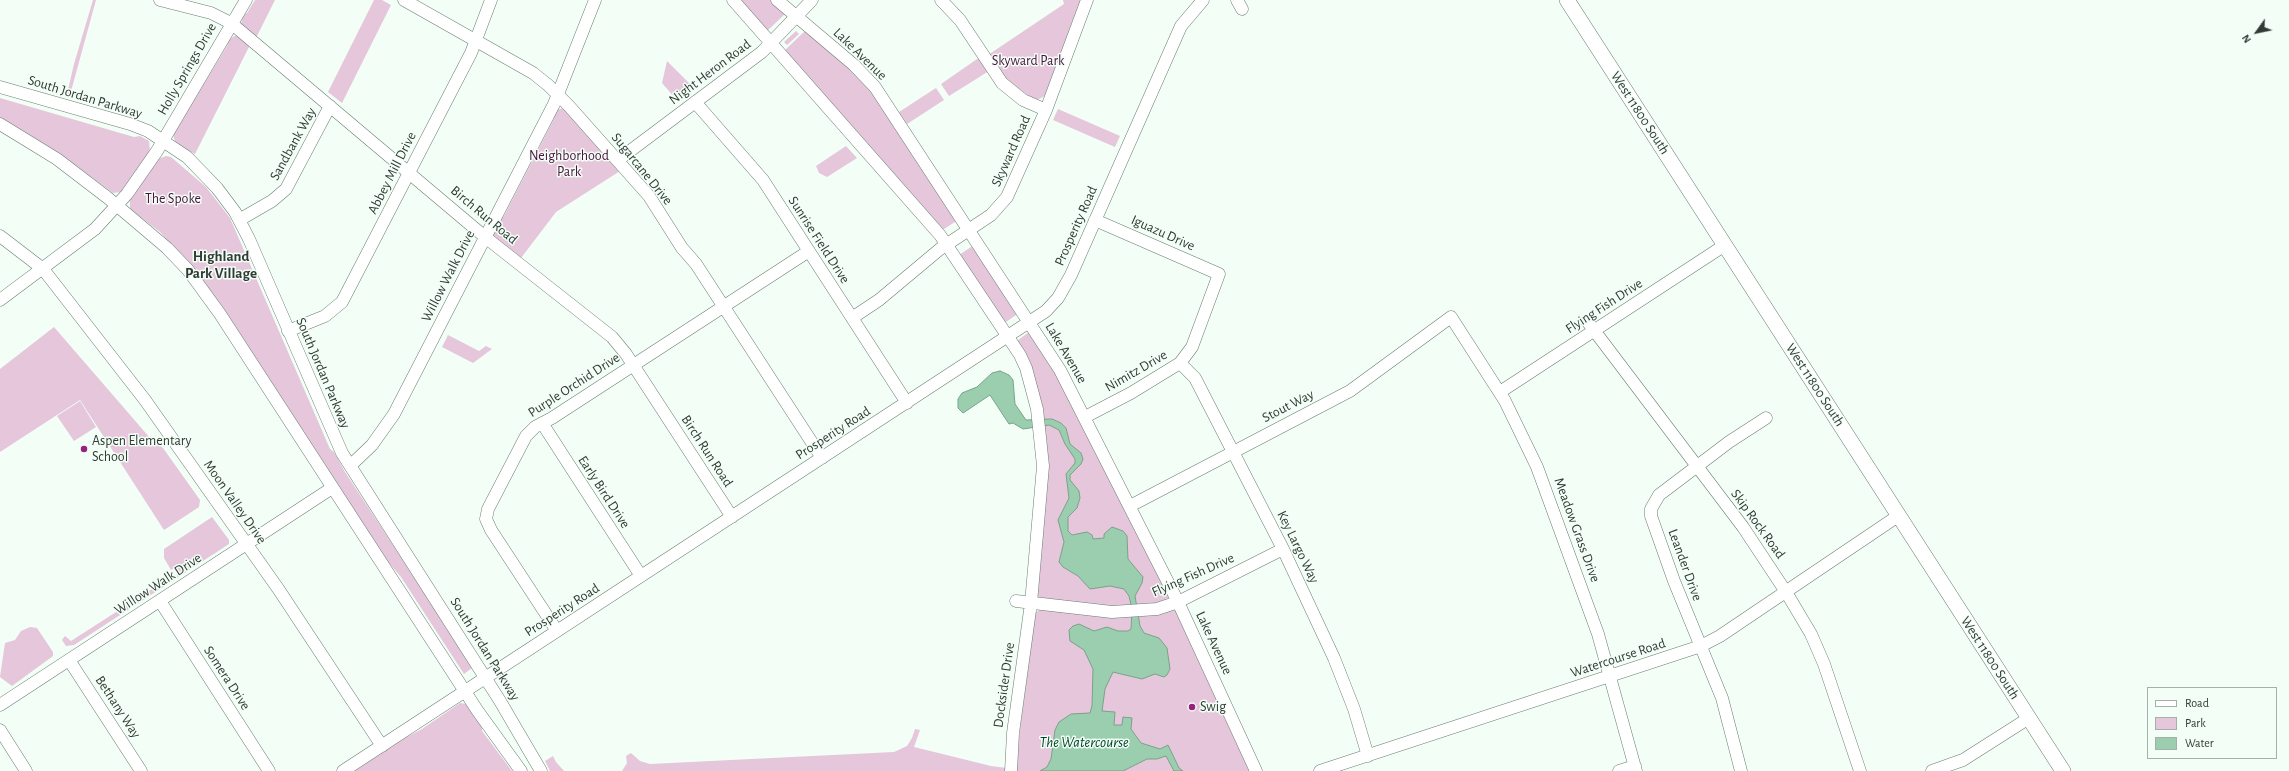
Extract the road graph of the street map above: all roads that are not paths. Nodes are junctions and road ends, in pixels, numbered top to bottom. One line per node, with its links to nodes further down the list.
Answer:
1 (160, 0): 14 (street, Birch Run Road)
2 (246, 0): 14 (street, Holly Springs Drive)
3 (404, 0): 15 (street, Sugarcane Drive)
4 (491, 0): 15 (street, Abbey Mill Drive)
5 (595, 0): 18 (street, Willow Walk Drive)
6 (733, 0): 16 (street)
7 (777, 0): 13 (street, Lake Avenue)
8 (812, 0): 13 (street, Night Heron Road)
9 (941, 0): 21 (street)
10 (1087, 0): 21 (street, Skyward Road)
11 (1202, 0): 28 (street, Prosperity Road)
12 (1566, 0): 33 (main road, West 11800 South)
13 (797, 17): 16 (street, Night Heron Road); 29 (street, Lake Avenue)
14 (231, 23): 20 (street, Birch Run Road); 23 (street, Holly Springs Drive)
15 (476, 40): 18 (street, Sugarcane Drive); 25 (street, Abbey Mill Drive)
16 (771, 43): 19 (street, Night Heron Road); 32 (street)
17 (0, 87): 23 (street, South Jordan Parkway)
18 (558, 94): 24 (street, Sugarcane Drive); 31 (street, Willow Walk Drive)
19 (695, 102): 24 (street, Night Heron Road); 34 (street, Sunrise Field Drive)
20 (330, 106): 25 (street, Birch Run Road); 27 (street, Sandbank Way)
21 (1046, 110): 29 (street, Skyward Road)
22 (0, 124): 26 (street)
23 (163, 140): 26 (street, Holly Springs Drive); 27 (street, South Jordan Parkway)
24 (618, 160): 38 (street, Sugarcane Drive)
25 (410, 173): 31 (street, Birch Run Road); 43 (street, Abbey Mill Drive)
26 (116, 205): 35 (street, Holly Springs Drive); 57 (street)
27 (239, 220): 43 (street, South Jordan Parkway)
28 (1095, 220): 36 (street, Iguazu Drive); 42 (street, Prosperity Road)
29 (969, 230): 32 (street, Skyward Road); 42 (street, Lake Avenue)
30 (0, 236): 35 (street, Moon Valley Drive)
31 (485, 237): 47 (street, Birch Run Road); 55 (street, Willow Walk Drive)
32 (947, 244): 40 (street, Skyward Road); 45 (street)
33 (1725, 245): 44 (street, Flying Fish Drive); 59 (main road, West 11800 South)
34 (809, 251): 38 (street, Purple Orchid Drive); 40 (street, Sunrise Field Drive)
35 (43, 269): 37 (street, Holly Springs Drive); 61 (street, Moon Valley Drive)
36 (1218, 274): 46 (street, Nimitz Drive)
37 (0, 300)
38 (723, 306): 47 (street, Purple Orchid Drive); 54 (street, Sugarcane Drive)
39 (1451, 317): 48 (street, Meadow Grass Drive); 53 (street, Stout Way)
40 (852, 318): 49 (street, Sunrise Field Drive)
41 (1587, 320): 44 (street, Skip Rock Road)
42 (1030, 323): 45 (street, Prosperity Road); 50 (street, Lake Avenue)
43 (288, 331): 55 (street, South Jordan Parkway)
44 (1594, 331): 48 (street, Flying Fish Drive); 56 (street, Skip Rock Road)
45 (1008, 337): 49 (street, Prosperity Road); 67 (street)
46 (1180, 363): 50 (street, Nimitz Drive); 53 (street, Key Largo Way)
47 (633, 365): 52 (street, Purple Orchid Drive); 60 (street, Birch Run Road)
48 (1500, 392): 72 (street, Meadow Grass Drive)
49 (907, 403): 54 (street, Prosperity Road)
50 (1085, 418): 58 (street, Lake Avenue)
51 (1766, 418): 56 (street, Leander Drive)
52 (542, 424): 63 (street, Early Bird Drive); 69 (street, Purple Orchid Drive)
53 (1233, 451): 58 (street, Stout Way); 62 (street, Key Largo Way)
54 (822, 458): 60 (street, Prosperity Road)
55 (350, 466): 73 (street, South Jordan Parkway)
56 (1697, 466): 64 (street, Skip Rock Road); 70 (street, Leander Drive)
57 (332, 488): 61 (street, Willow Walk Drive); 74 (street)
58 (1130, 506): 68 (street, Lake Avenue)
59 (1898, 516): 64 (street, Watercourse Road); 76 (main road, West 11800 South)
60 (732, 517): 63 (street, Prosperity Road)
61 (247, 544): 65 (street, Willow Walk Drive); 78 (street, Moon Valley Drive)
62 (1283, 549): 68 (street, Flying Fish Drive); 79 (street, Key Largo Way)
63 (641, 576): 69 (street, Prosperity Road)
64 (1786, 592): 70 (street, Watercourse Road); 92 (street, Skip Rock Road)
65 (160, 601): 71 (street, Willow Walk Drive); 83 (street, Somera Drive)
66 (1016, 601): 67 (street, Flying Fish Drive)
67 (1030, 602): 68 (street, Flying Fish Drive); 87 (street, Docksider Drive)
68 (1178, 602): 88 (street, Lake Avenue)
69 (557, 631): 73 (street, Prosperity Road)
70 (1701, 646): 72 (street, Watercourse Road); 91 (street, Leander Drive)
71 (69, 660): 75 (street, Willow Walk Drive); 82 (street, Bethany Way)
72 (1611, 676): 79 (street, Watercourse Road); 80 (street, Meadow Grass Drive)
73 (485, 677): 74 (street, Prosperity Road); 86 (street, South Jordan Parkway)
74 (466, 692): 78 (street, Prosperity Road); 85 (street)
75 (0, 705)
76 (2029, 718): 93 (street); 94 (main road, West 11800 South)
77 (0, 730): 81 (street)
78 (382, 746): 84 (street, Prosperity Road)
79 (1368, 756): 89 (street, Watercourse Road)
80 (1635, 768): 90 (street)
81 (26, 771)
82 (141, 771)
83 (269, 771)
84 (343, 771)
85 (521, 771)
86 (541, 771)
87 (1011, 771)
88 (1256, 771)
89 (1320, 771)
90 (1619, 771)
91 (1741, 771)
92 (1860, 771)
93 (1932, 771)
94 (2063, 771)

